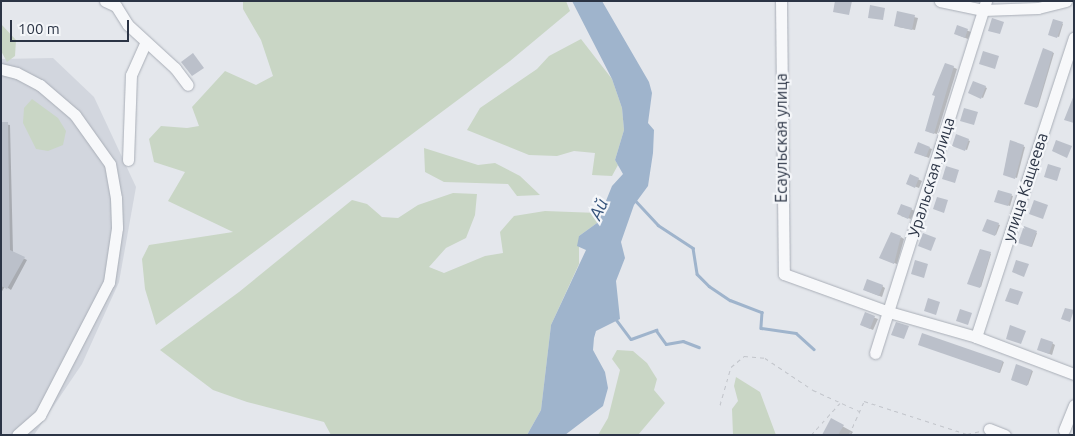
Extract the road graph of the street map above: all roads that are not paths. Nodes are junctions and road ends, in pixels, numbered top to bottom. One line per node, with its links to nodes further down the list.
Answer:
1 (105, 1): 7 (street)
2 (780, 1): 11 (street, Есаульская улица)
3 (940, 1): 5 (street)
4 (1066, 1): 5 (street)
5 (984, 6): 11 (street, Уральская улица)
6 (1074, 38): 12 (street, улица Кащеева)
7 (145, 44): 9 (street); 10 (street)
8 (1, 68): 18 (street)
9 (188, 85)
10 (128, 160)
11 (889, 312): 12 (street); 13 (street, Уральская улица)
12 (976, 336): 14 (street)
13 (875, 353)
14 (1074, 374)
15 (1074, 404): 17 (street)
16 (989, 429): 19 (street)
17 (1064, 430)
18 (17, 435)
19 (1005, 435)

